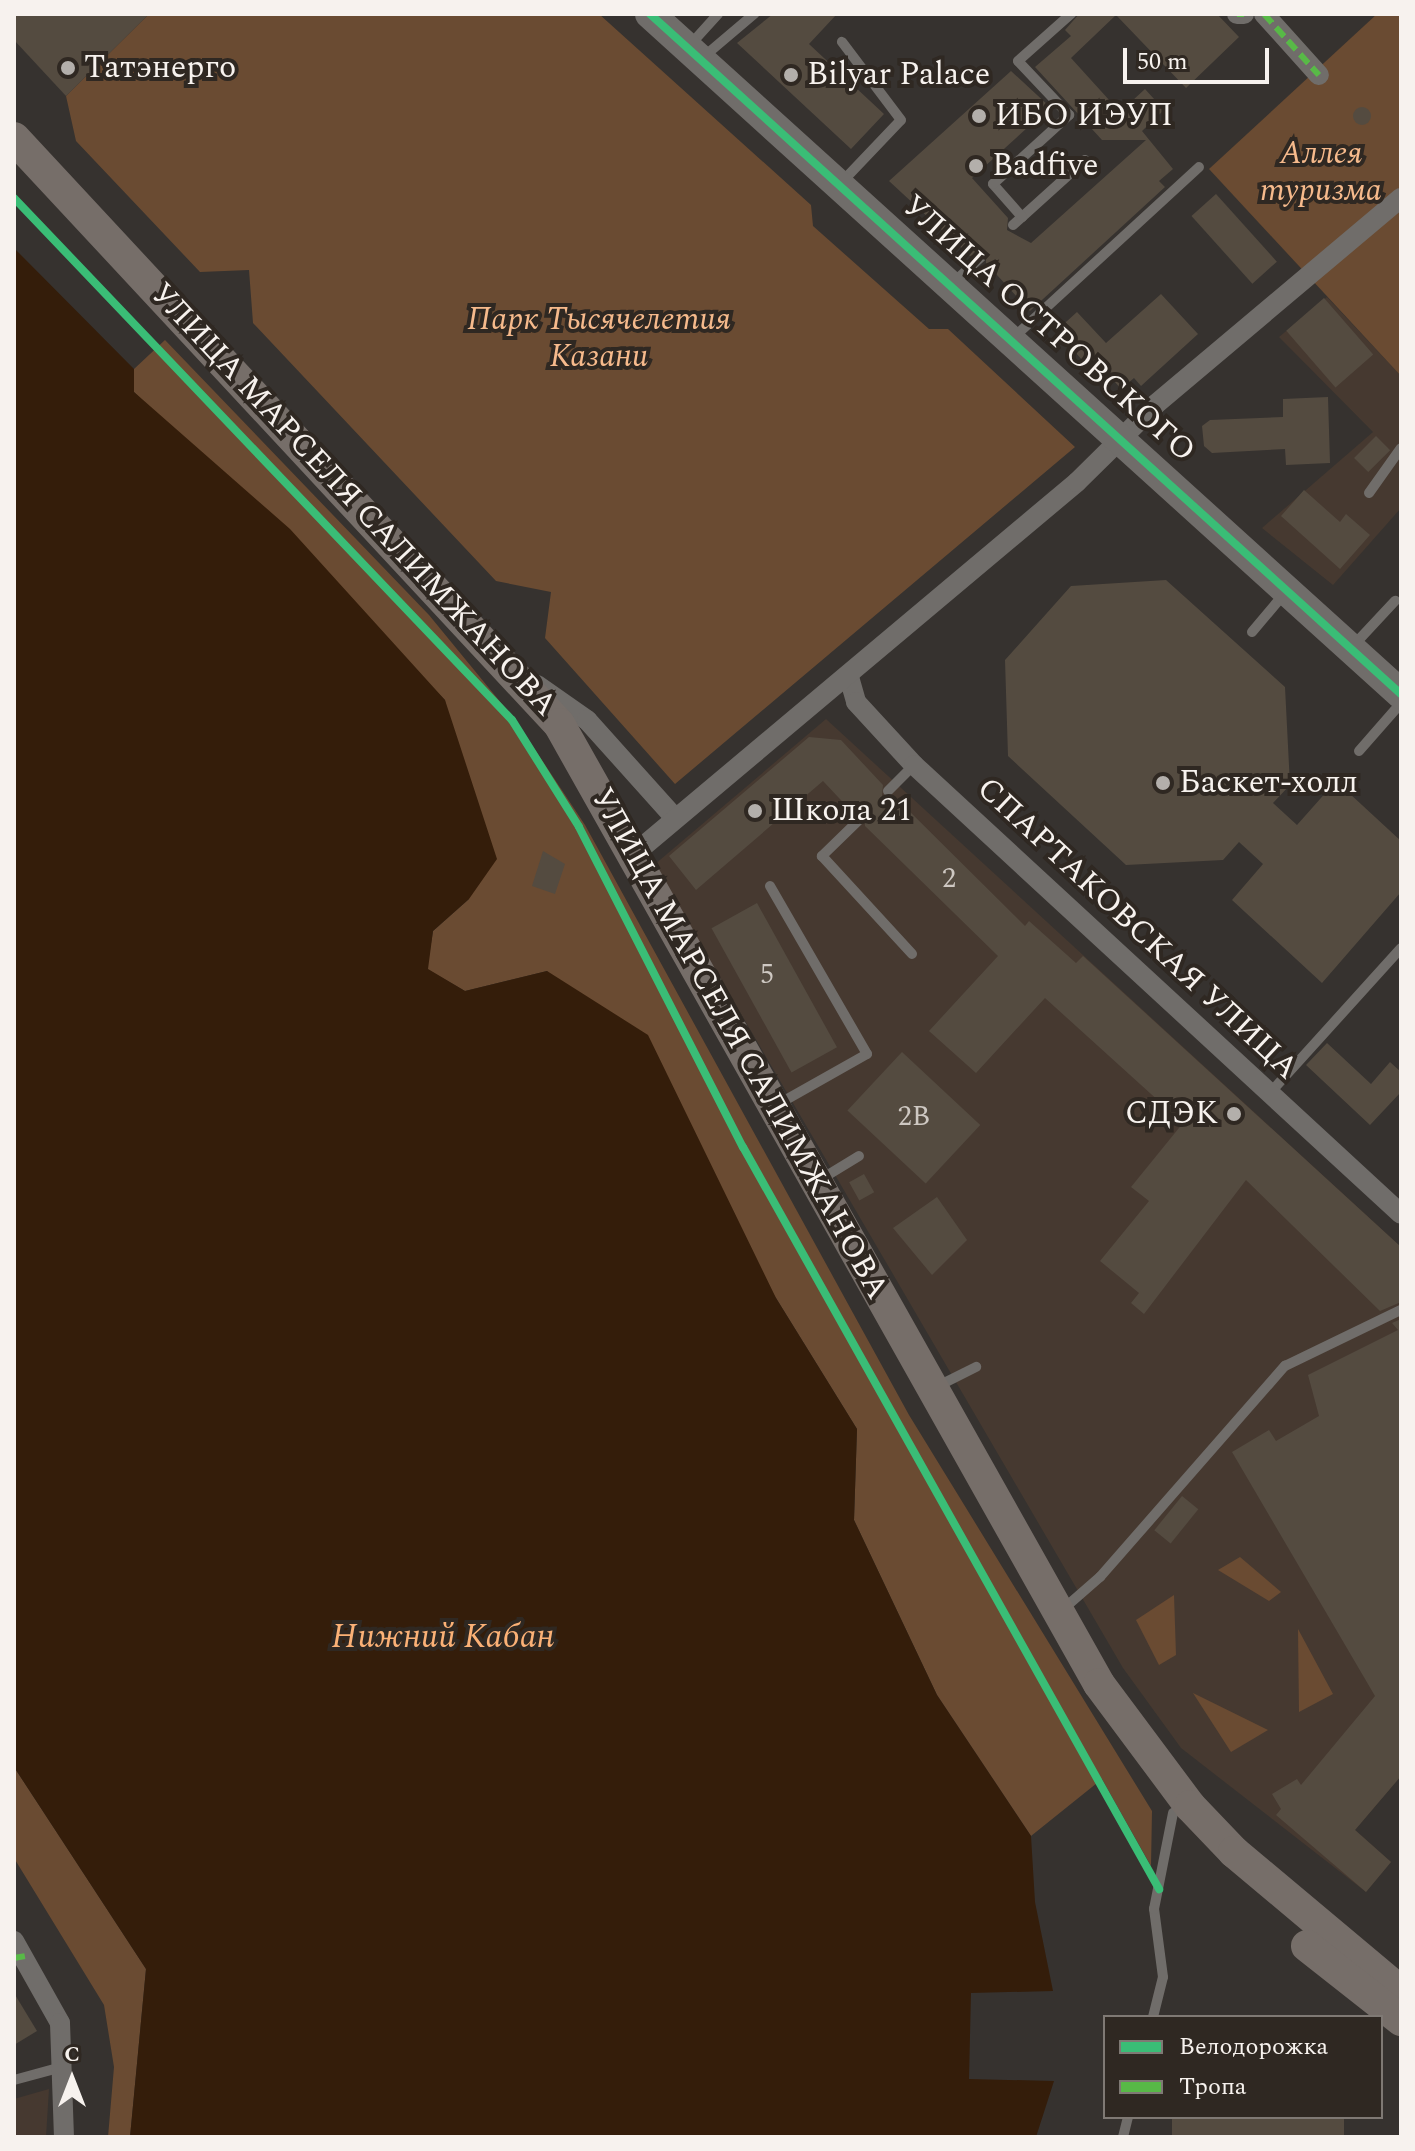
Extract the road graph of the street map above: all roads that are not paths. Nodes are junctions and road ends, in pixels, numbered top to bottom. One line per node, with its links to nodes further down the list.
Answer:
1 (650, 14): 9 (street, УЛИЦА ОСТРОВСКОГО)
2 (718, 14): 9 (lane)
3 (754, 14): 9 (lane)
4 (1071, 14): 12 (lane)
5 (1237, 14): 6 (street)
6 (1244, 14)
7 (1264, 14): 10 (street)
8 (842, 42): 15 (lane)
9 (693, 54): 15 (street, УЛИЦА ОСТРОВСКОГО)
10 (1319, 75)
11 (14, 138): 27 (main road, УЛИЦА МАРСЕЛЯ САЛИМЖАНОВА)
12 (1085, 160)
13 (14, 167): 49 (main road)
14 (1199, 167): 19 (lane)
15 (838, 187): 18 (street, УЛИЦА ОСТРОВСКОГО)
16 (1401, 198): 20 (street)
17 (981, 257): 18 (lane)
18 (948, 288): 19 (street, УЛИЦА ОСТРОВСКОГО)
19 (1007, 343): 20 (street, УЛИЦА ОСТРОВСКОГО)
20 (1117, 442): 23 (street, УЛИЦА ОСТРОВСКОГО); 28 (street)
21 (1401, 448): 22 (lane)
22 (1369, 493)
23 (1286, 592): 25 (lane); 26 (street, УЛИЦА ОСТРОВСКОГО)
24 (1395, 601): 26 (lane)
25 (1252, 632)
26 (1349, 649): 29 (street, УЛИЦА ОСТРОВСКОГО)
27 (517, 671): 34 (street); 36 (main road, УЛИЦА МАРСЕЛЯ САЛИМЖАНОВА)
28 (849, 677): 32 (street, СПАРТАКОВСКАЯ УЛИЦА); 34 (street)
29 (1401, 694)
30 (1401, 703): 31 (lane)
31 (1359, 751)
32 (914, 765): 33 (lane); 40 (street, СПАРТАКОВСКАЯ УЛИЦА)
33 (888, 791)
34 (674, 817): 36 (street)
35 (859, 820): 39 (lane)
36 (634, 854): 41 (main road, УЛИЦА МАРСЕЛЯ САЛИМЖАНОВА)
37 (770, 886): 41 (lane)
38 (1401, 948): 40 (lane)
39 (912, 954)
40 (1270, 1093): 44 (street, СПАРТАКОВСКАЯ УЛИЦА)
41 (775, 1106): 43 (main road, УЛИЦА МАРСЕЛЯ САЛИМЖАНОВА)
42 (859, 1156): 43 (lane)
43 (817, 1182): 47 (main road, УЛИЦА МАРСЕЛЯ САЛИМЖАНОВА)
44 (1401, 1214)
45 (1401, 1310): 48 (lane)
46 (976, 1367): 47 (lane)
47 (931, 1390): 48 (main road, УЛИЦА МАРСЕЛЯ САЛИМЖАНОВА)
48 (1056, 1615): 51 (main road, УЛИЦА МАРСЕЛЯ САЛИМЖАНОВА)
49 (1173, 1813): 52 (lane); 53 (main road)
50 (18, 1952): 54 (street)
51 (1401, 1992)
52 (1154, 2015)
53 (1401, 2020)
54 (66, 2066): 55 (lane); 56 (street)
55 (14, 2080)
56 (64, 2137)

